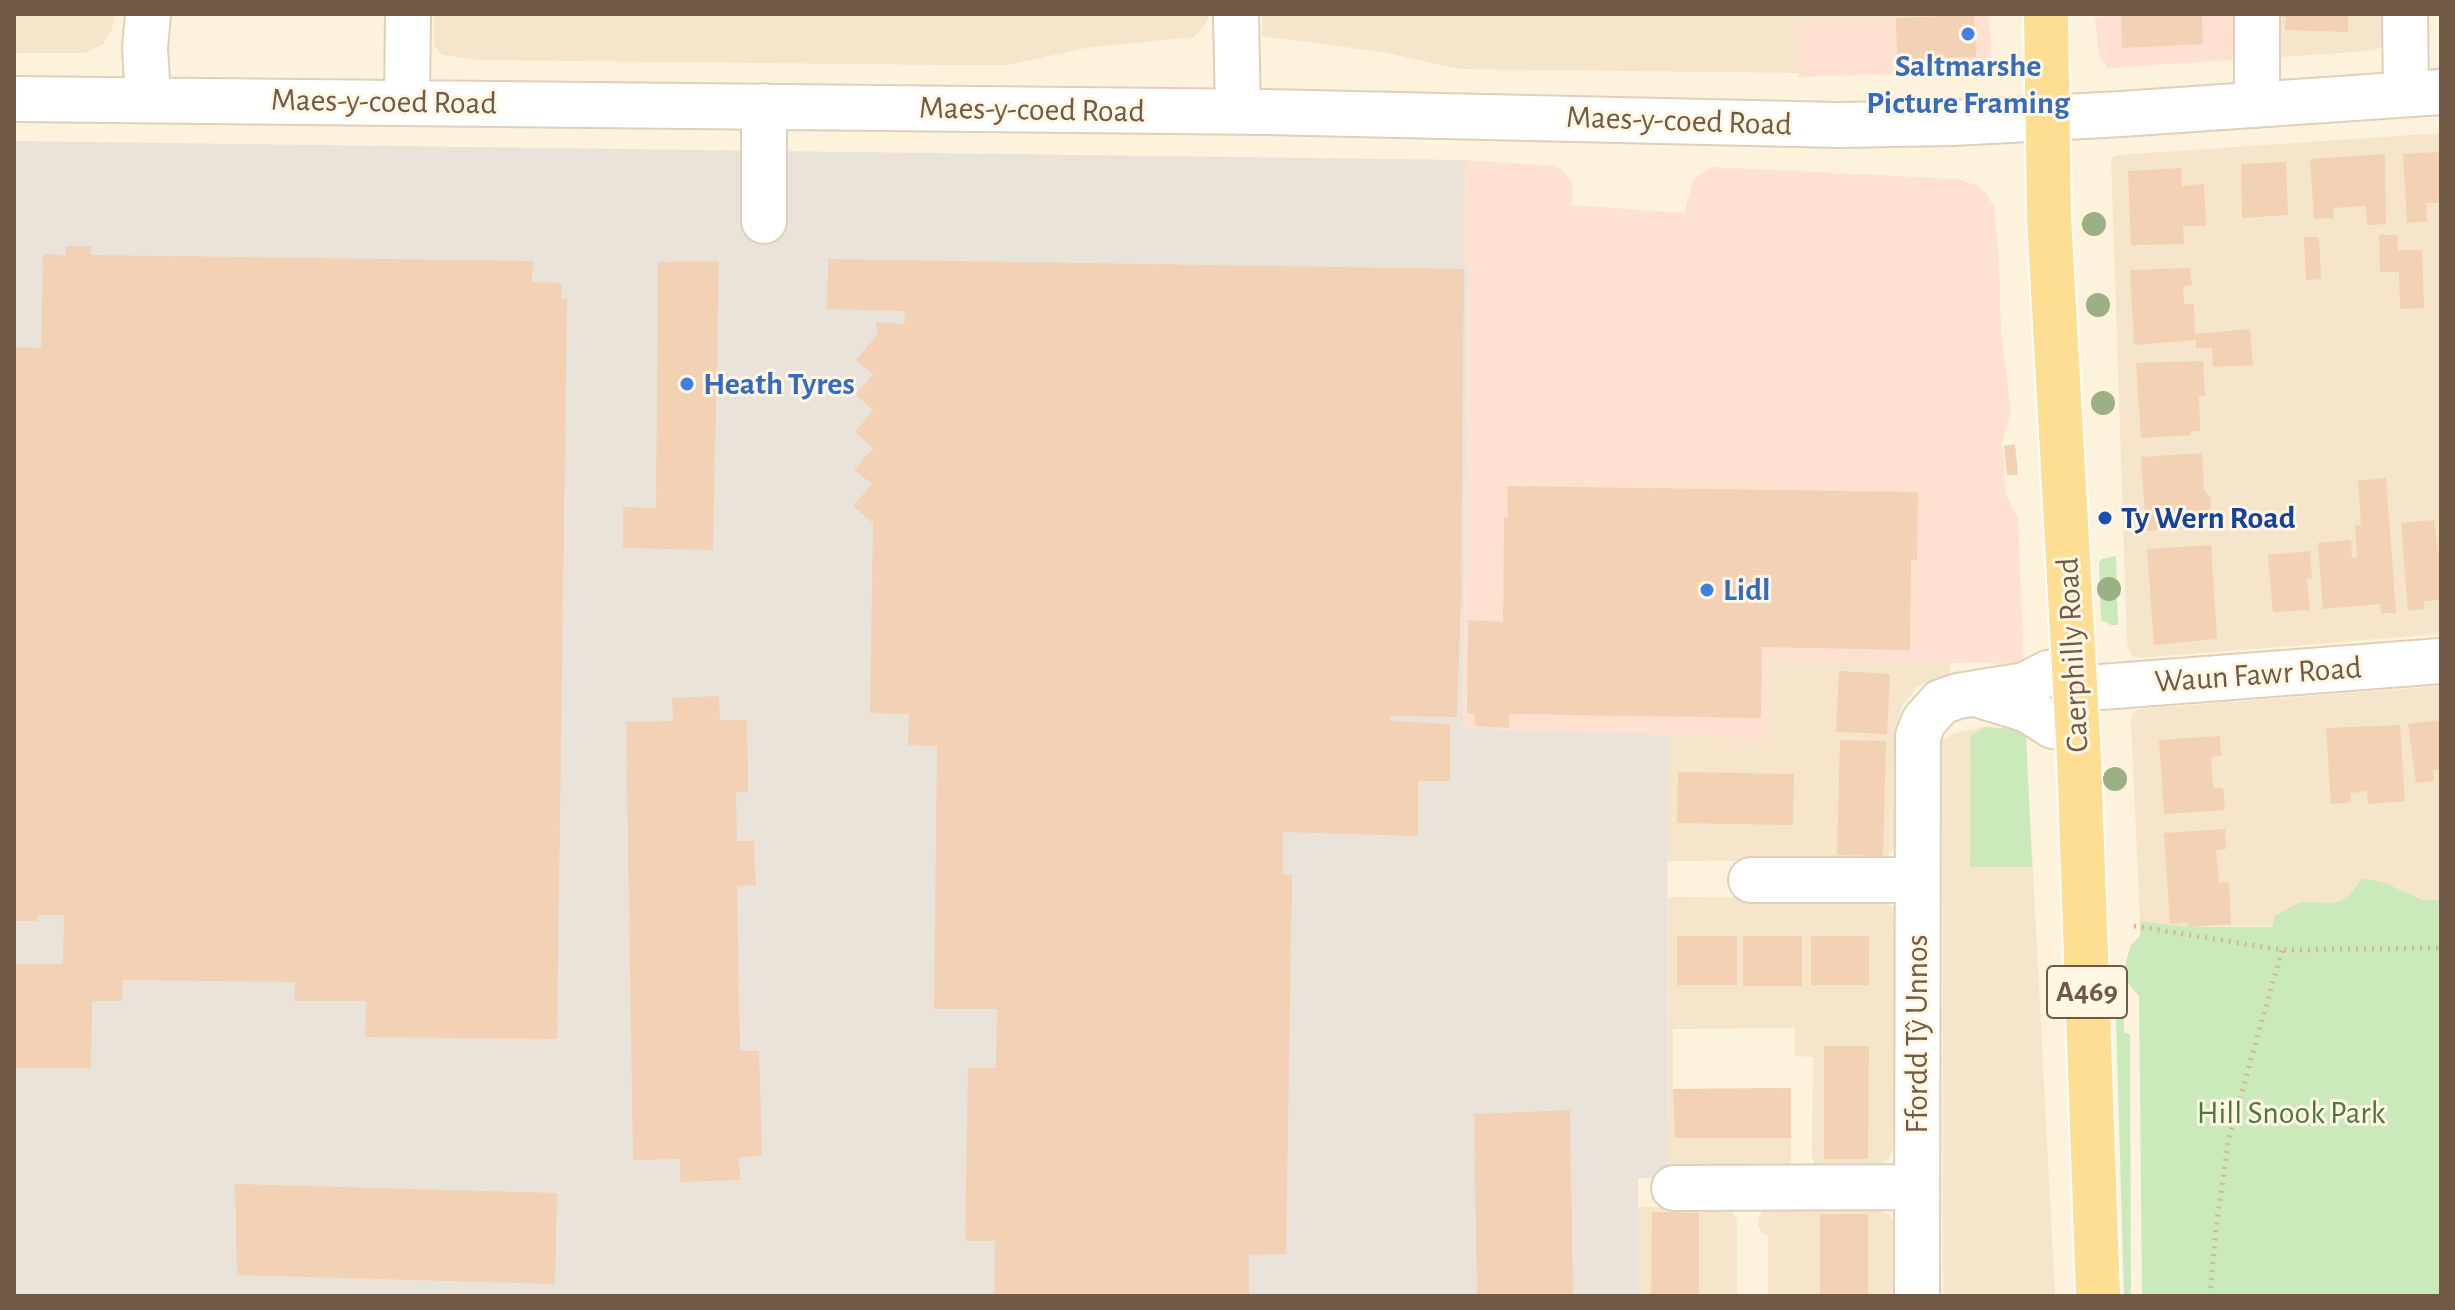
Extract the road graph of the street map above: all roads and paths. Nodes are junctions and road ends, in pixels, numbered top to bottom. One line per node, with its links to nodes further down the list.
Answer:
1 (148, 14): 8 (street)
2 (408, 14): 10 (street)
3 (1236, 14): 13 (street)
4 (2046, 14): 14 (main road, Caerphilly Road / A469)
5 (2257, 14): 11 (street)
6 (2405, 14): 7 (street)
7 (2423, 93): 11 (street)
8 (148, 98): 9 (street, Maes-y-coed Road); 10 (street, Maes-y-coed Road)
9 (14, 99)
10 (407, 102): 12 (street, Maes-y-coed Road)
11 (2257, 105): 14 (street)
12 (764, 106): 13 (street, Maes-y-coed Road); 15 (street)
13 (1238, 112): 14 (street, Maes-y-coed Road)
14 (2049, 118): 17 (main road, Caerphilly Road / A469)
15 (764, 221)
16 (2441, 661): 17 (street, Waun Fawr Road)
17 (2075, 695): 19 (street, Ffordd Tŷ Unnos); 26 (main road, Caerphilly Road / A469)
18 (1751, 880): 19 (street)
19 (1916, 880): 23 (street, Ffordd Tŷ Unnos)
20 (2134, 926): 22 (path)
21 (2441, 948): 22 (path)
22 (2282, 950): 27 (path)
23 (1917, 1187): 24 (street); 25 (street, Ffordd Tŷ Unnos)
24 (1674, 1188)
25 (1917, 1296)
26 (2098, 1296)
27 (2210, 1296)

